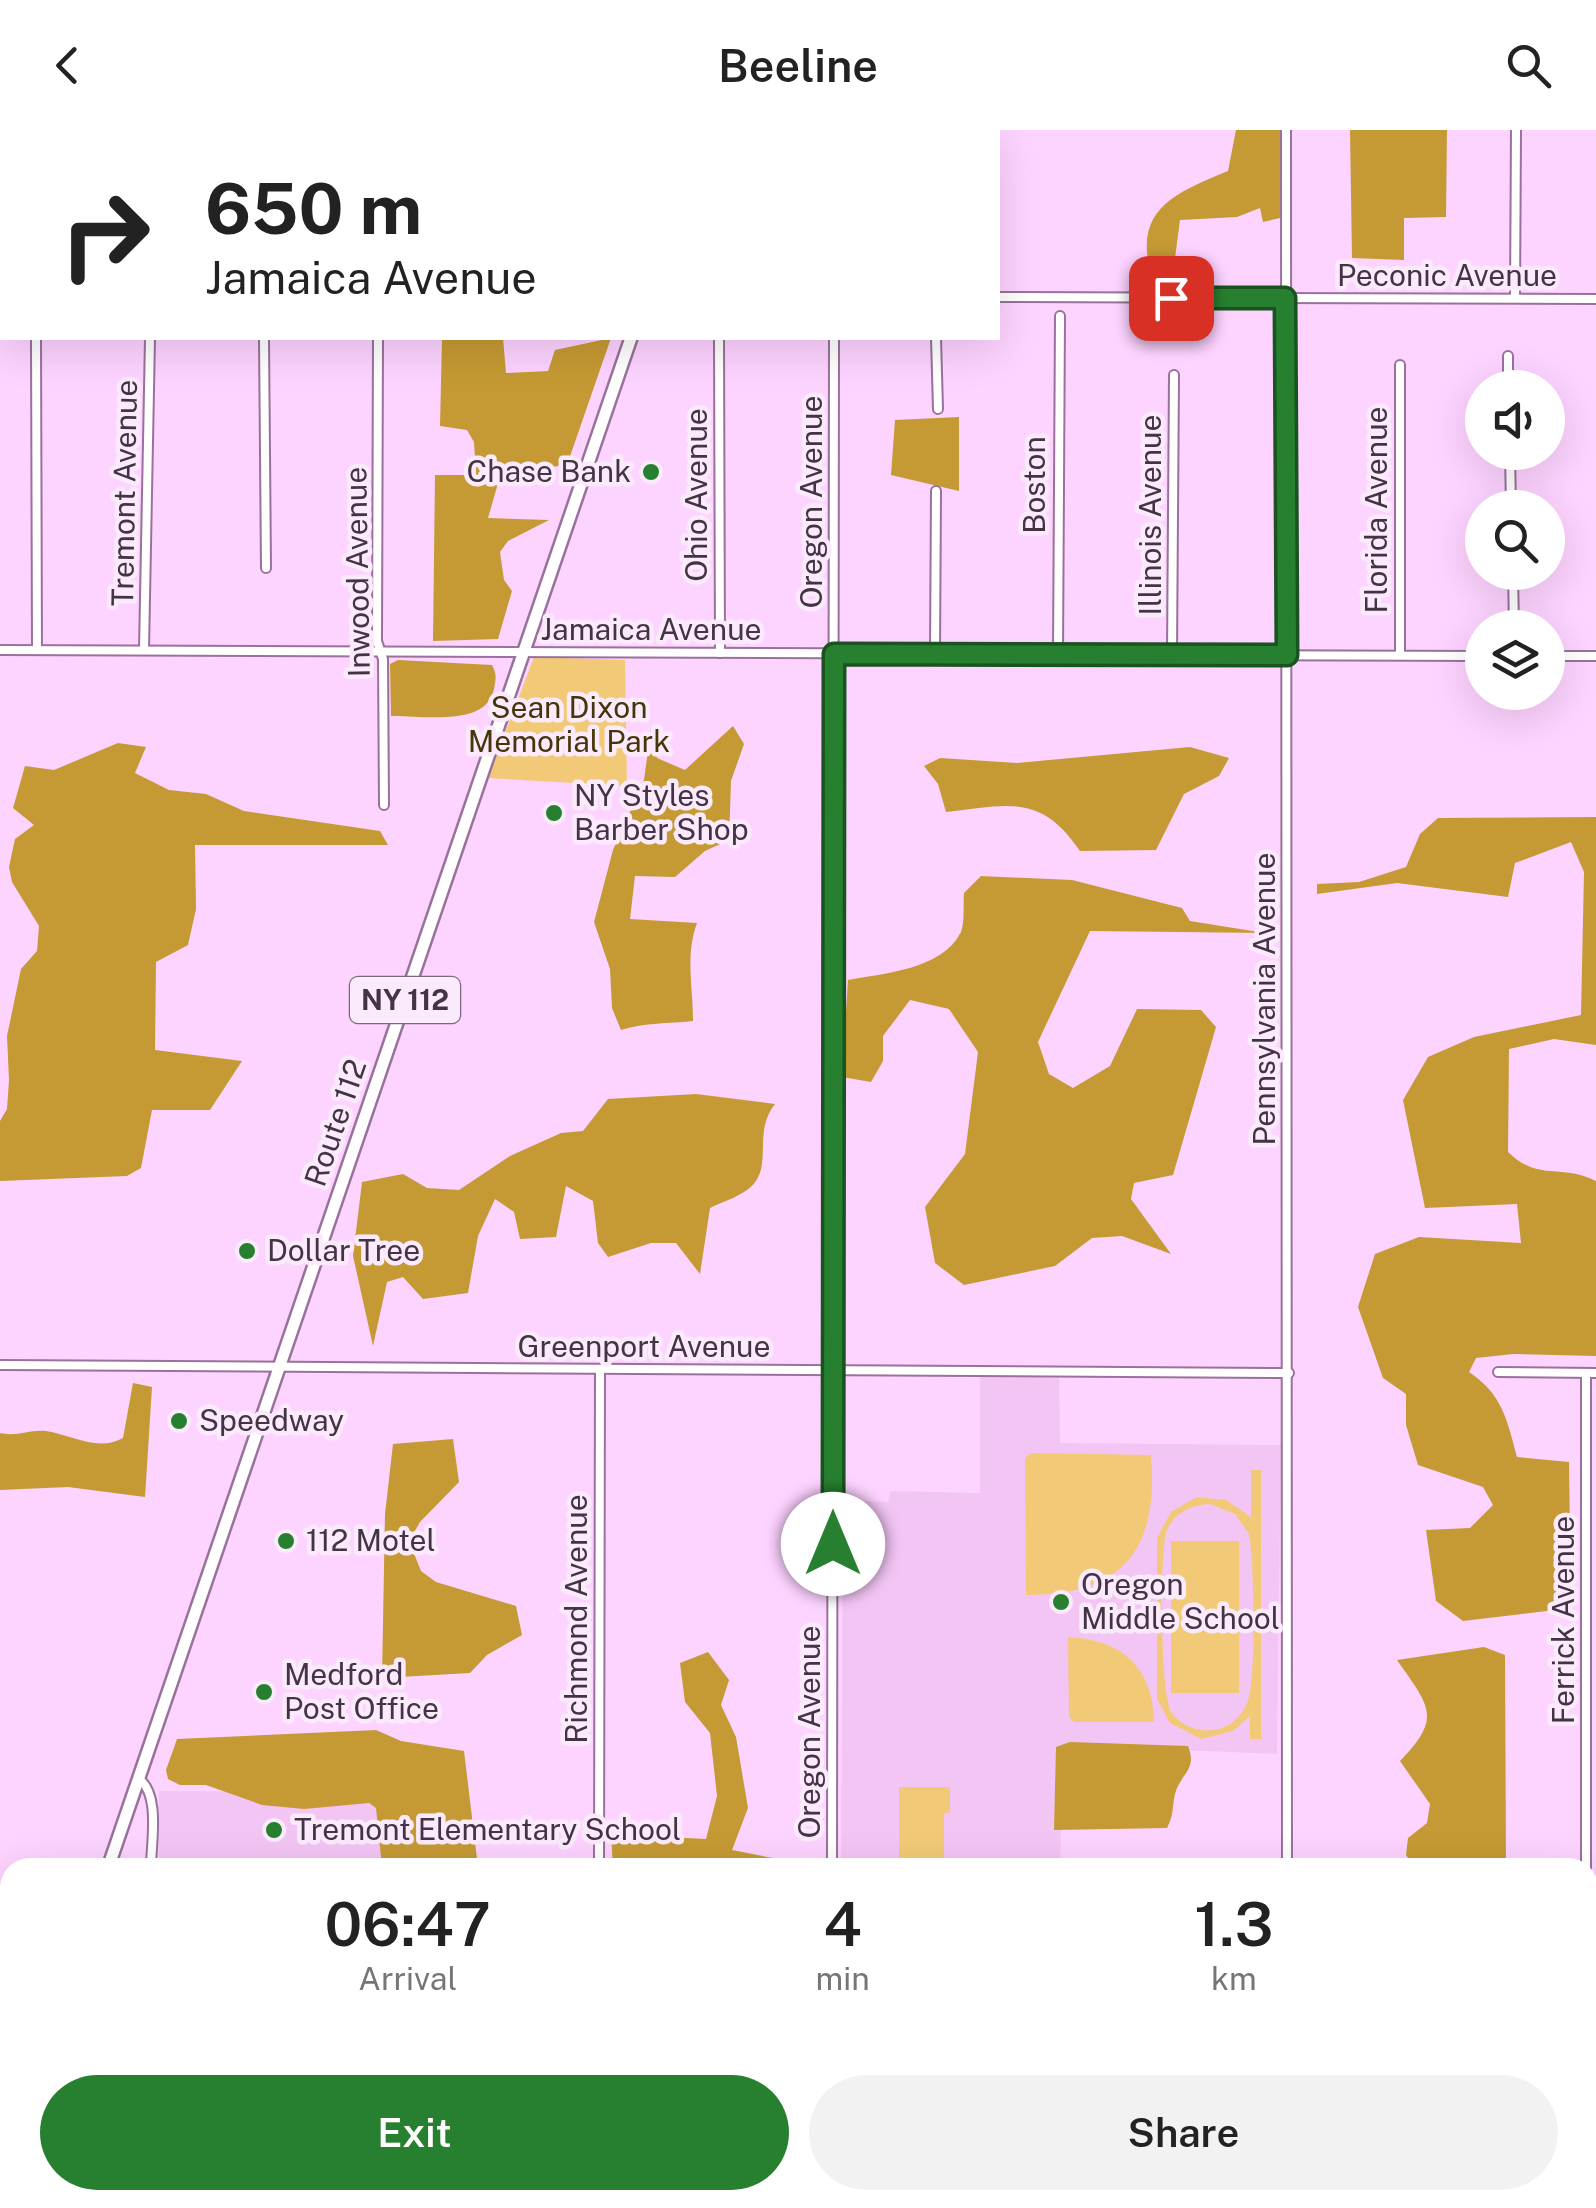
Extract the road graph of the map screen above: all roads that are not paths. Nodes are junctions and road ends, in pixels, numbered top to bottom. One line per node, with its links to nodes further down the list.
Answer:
1 (1286, 130): 4 (street, Pennsylvania Avenue)
2 (1516, 130): 5 (street)
3 (1000, 298): 4 (street, Peconic Avenue)
4 (1285, 298): 5 (street, Peconic Avenue); 33 (street, Pennsylvania Avenue)
5 (1515, 298): 6 (street, Peconic Avenue)
6 (1596, 298)
7 (1060, 316): 31 (street, Boston)
8 (36, 340): 24 (street)
9 (150, 340): 25 (street, Tremont Avenue)
10 (264, 340): 22 (street)
11 (378, 340): 26 (street, Inwood Avenue)
12 (630, 340): 27 (main road, Route 112 / NY 112)
13 (719, 340): 28 (street, Ohio Avenue)
14 (834, 340): 29 (street, Oregon Avenue)
15 (936, 340): 20 (street)
16 (1508, 356): 18 (street)
17 (1400, 365): 34 (street, Florida Avenue)
18 (1508, 370)
19 (1174, 376): 32 (street, Illinois Avenue)
20 (938, 408)
21 (936, 492): 30 (street)
22 (266, 568)
23 (0, 650): 24 (street, Jamaica Avenue)
24 (37, 650): 25 (street, Jamaica Avenue)
25 (144, 650): 26 (street, Jamaica Avenue)
26 (380, 650): 27 (street, Jamaica Avenue); 38 (street, Inwood Avenue)
27 (523, 652): 28 (street, Jamaica Avenue); 40 (main road, Route 112 / NY 112)
28 (720, 653): 29 (street, Jamaica Avenue)
29 (834, 654): 30 (street, Jamaica Avenue); 42 (street, Oregon Avenue)
30 (935, 654): 31 (street, Jamaica Avenue)
31 (1058, 654): 32 (street, Jamaica Avenue)
32 (1172, 654): 33 (street, Jamaica Avenue)
33 (1287, 655): 34 (street, Jamaica Avenue); 44 (street, Pennsylvania Avenue)
34 (1400, 655): 35 (street, Jamaica Avenue)
35 (1465, 656)
36 (1565, 656): 37 (street)
37 (1596, 656)
38 (384, 805)
39 (0, 1365): 40 (street, Greenport Avenue)
40 (279, 1366): 41 (street, Greenport Avenue); 46 (main road, Route 112 / NY 112)
41 (600, 1370): 42 (street, Greenport Avenue); 49 (street, Richmond Avenue)
42 (833, 1370): 44 (street, Greenport Avenue); 50 (street, Oregon Avenue)
43 (1498, 1372): 45 (street)
44 (1289, 1373): 51 (street, Pennsylvania Avenue)
45 (1591, 1373): 52 (street, Ferrick Avenue)
46 (138, 1778): 47 (main road, Route 112 / NY 112); 48 (street)
47 (111, 1858)
48 (151, 1858)
49 (600, 1858)
50 (832, 1858)
51 (1287, 1858)
52 (1586, 1858)

